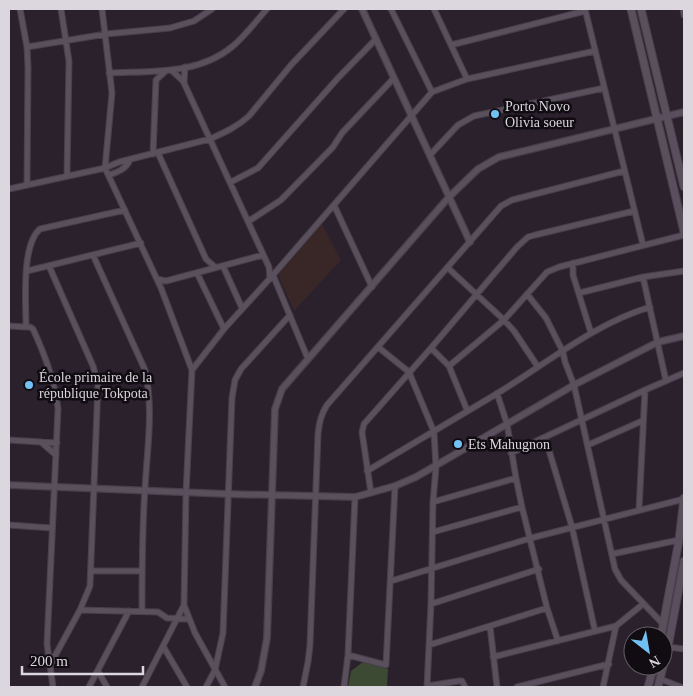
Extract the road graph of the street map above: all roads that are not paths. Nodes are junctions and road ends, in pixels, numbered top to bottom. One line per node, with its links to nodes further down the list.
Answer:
1 (20, 9): 19 (street)
2 (61, 9): 17 (street)
3 (102, 9): 15 (street)
4 (212, 9): 15 (street)
5 (267, 9): 21 (street)
6 (344, 9): 36 (street)
7 (362, 9): 16 (street)
8 (391, 9): 30 (street)
9 (434, 9): 18 (street)
10 (631, 9): 34 (main road)
11 (641, 9): 33 (main road)
12 (683, 9): 14 (street)
13 (585, 10): 18 (street); 20 (street)
14 (684, 15)
15 (106, 34): 17 (street); 24 (street)
16 (376, 39): 25 (street); 46 (street)
17 (67, 41): 19 (street); 44 (street)
18 (451, 45): 26 (street)
19 (26, 47): 47 (street)
20 (595, 51): 26 (street); 29 (street)
21 (186, 67): 22 (street); 28 (street)
22 (168, 70): 23 (street); 27 (street); 28 (street)
23 (153, 71): 24 (street); 27 (street)
24 (110, 73): 42 (street)
25 (394, 78): 32 (street); 54 (street)
26 (467, 79): 30 (street)
27 (156, 80): 39 (street)
28 (184, 82): 37 (street)
29 (604, 88): 35 (street); 40 (street)
30 (432, 92): 32 (street)
31 (684, 112): 33 (street)
32 (411, 114): 40 (street); 51 (street)
33 (666, 116): 34 (street); 48 (main road)
34 (656, 118): 35 (street); 55 (main road)
35 (614, 128): 43 (street); 50 (street)
36 (218, 135): 37 (street); 38 (street)
37 (210, 139): 38 (street); 39 (street)
38 (213, 146): 46 (street)
39 (156, 154): 41 (street); 61 (street)
40 (430, 155): 50 (street)
41 (130, 160): 42 (street); 45 (street)
42 (105, 168): 44 (street); 45 (street)
43 (624, 171): 53 (street); 56 (street)
44 (67, 175): 47 (street)
45 (109, 175): 52 (street)
46 (231, 182): 54 (street)
47 (27, 184): 49 (street)
48 (684, 187)
49 (9, 189)
50 (449, 197): 56 (street); 76 (street)
51 (334, 206): 72 (street); 76 (street)
52 (125, 210): 57 (street); 69 (street)
53 (634, 211): 58 (street); 79 (street)
54 (250, 218): 60 (street)
55 (684, 233): 58 (street)
56 (470, 242): 67 (street)
57 (140, 243): 59 (street); 74 (street)
58 (642, 245): 62 (street)
59 (93, 255): 63 (street); 123 (street)
60 (263, 255): 64 (street); 66 (street)
61 (206, 259): 65 (street); 68 (street)
62 (573, 263): 78 (street); 80 (street)
63 (49, 266): 69 (street); 122 (street)
64 (223, 266): 65 (street); 82 (street)
65 (215, 267): 68 (street)
66 (269, 267): 72 (street); 72 (street)
67 (448, 268): 79 (street); 91 (street)
68 (206, 270): 71 (street)
69 (27, 271): 86 (street)
70 (684, 271): 73 (street)
71 (197, 273): 75 (street); 87 (street)
72 (274, 275): 82 (street); 83 (street)
73 (643, 277): 78 (street); 81 (street)
74 (157, 279): 75 (street); 77 (street)
75 (166, 281): 77 (street)
76 (372, 286): 94 (street)
77 (161, 288): 97 (street)
78 (579, 293): 88 (street)
79 (477, 294): 84 (street); 92 (street)
80 (527, 294): 84 (street); 93 (street)
81 (650, 307): 88 (street); 90 (street)
82 (242, 308): 87 (street)
83 (290, 315): 94 (street); 126 (street)
84 (504, 320): 95 (street); 96 (street)
85 (9, 326): 86 (street)
86 (26, 327): 112 (street)
87 (224, 329): 97 (street)
88 (591, 334): 93 (street)
89 (684, 336): 90 (street)
90 (658, 342): 100 (street); 101 (street)
91 (378, 348): 98 (street); 128 (street)
92 (431, 348): 95 (street); 98 (street)
93 (563, 352): 96 (street); 101 (street)
94 (308, 359): 127 (street)
95 (449, 366): 104 (street)
96 (538, 367): 103 (street)
97 (192, 370): 124 (street)
98 (409, 372): 108 (street); 117 (street)
99 (684, 373): 100 (street)
100 (666, 381): 102 (street)
101 (574, 385): 105 (street); 107 (street)
102 (645, 390): 105 (street); 106 (street)
103 (497, 393): 104 (street); 107 (street)
104 (467, 410): 108 (street)
105 (582, 419): 109 (street); 113 (street)
106 (642, 421): 113 (street); 133 (street)
107 (507, 424): 114 (street); 116 (street)
108 (434, 432): 116 (street); 117 (street)
109 (545, 437): 114 (street); 136 (street)
110 (9, 440): 111 (street)
111 (41, 442): 112 (street); 115 (street)
112 (57, 443): 115 (street)
113 (588, 445): 134 (street)
114 (511, 453): 118 (street)
115 (56, 455): 121 (street)
116 (436, 467): 120 (street); 131 (street)
117 (367, 471): 125 (street)
118 (516, 478): 131 (street); 132 (street)
119 (9, 485): 121 (street)
120 (395, 486): 125 (street); 148 (street)
121 (54, 487): 122 (street); 137 (street)
122 (94, 489): 123 (street); 145 (street)
123 (144, 491): 124 (street); 146 (street)
124 (186, 492): 126 (street); 151 (street)
125 (371, 492): 129 (street)
126 (228, 494): 127 (street); 170 (street)
127 (271, 494): 128 (street); 182 (street)
128 (316, 496): 129 (street); 183 (street)
129 (356, 497): 166 (street)
130 (684, 498): 133 (street); 140 (main road)
131 (434, 502): 138 (street)
132 (522, 507): 138 (street); 139 (street)
133 (639, 510): 134 (street)
134 (604, 519): 136 (street); 141 (street)
135 (9, 525): 137 (street)
136 (572, 527): 139 (street); 162 (street)
137 (52, 528): 169 (street)
138 (433, 532): 143 (street)
139 (531, 538): 143 (street); 144 (street)
140 (679, 540): 141 (street); 158 (main road)
141 (612, 554): 150 (street)
142 (684, 561): 147 (main road)
143 (433, 568): 148 (street); 149 (street)
144 (538, 569): 149 (street); 152 (street)
145 (92, 571): 146 (street); 153 (street)
146 (142, 571): 155 (street)
147 (684, 571): 161 (main road)
148 (391, 581): 166 (street)
149 (432, 604): 164 (street)
150 (643, 604): 158 (street); 160 (street)
151 (184, 605): 156 (street); 157 (street)
152 (548, 608): 159 (street); 163 (street)
153 (80, 610): 154 (street); 169 (street)
154 (128, 611): 155 (street); 171 (street)
155 (142, 611): 156 (street)
156 (177, 618): 157 (street); 165 (street)
157 (189, 619): 170 (street)
158 (664, 625)
159 (490, 626): 164 (street); 167 (street)
160 (616, 626): 162 (street); 168 (street)
161 (672, 626)
162 (595, 631): 163 (street)
163 (558, 640): 167 (street)
164 (429, 645): 175 (street)
165 (163, 646): 174 (street); 179 (street)
166 (348, 655): 184 (street)
167 (493, 657): 186 (street)
168 (608, 664): 187 (street); 188 (street)
169 (50, 665): 176 (street)
170 (216, 670): 180 (street); 181 (street)
171 (98, 671): 177 (street); 178 (street)
172 (661, 676): 173 (main road)
173 (660, 679): 189 (main road); 190 (street)
174 (144, 686)
175 (427, 686): 185 (street)
176 (53, 687)
177 (89, 687)
178 (107, 687)
179 (187, 687)
180 (206, 687)
181 (226, 687)
182 (255, 687)
183 (302, 687)
184 (344, 687)
185 (465, 687)
186 (497, 687)
187 (517, 687)
188 (603, 687)
189 (658, 687)
190 (681, 687)

